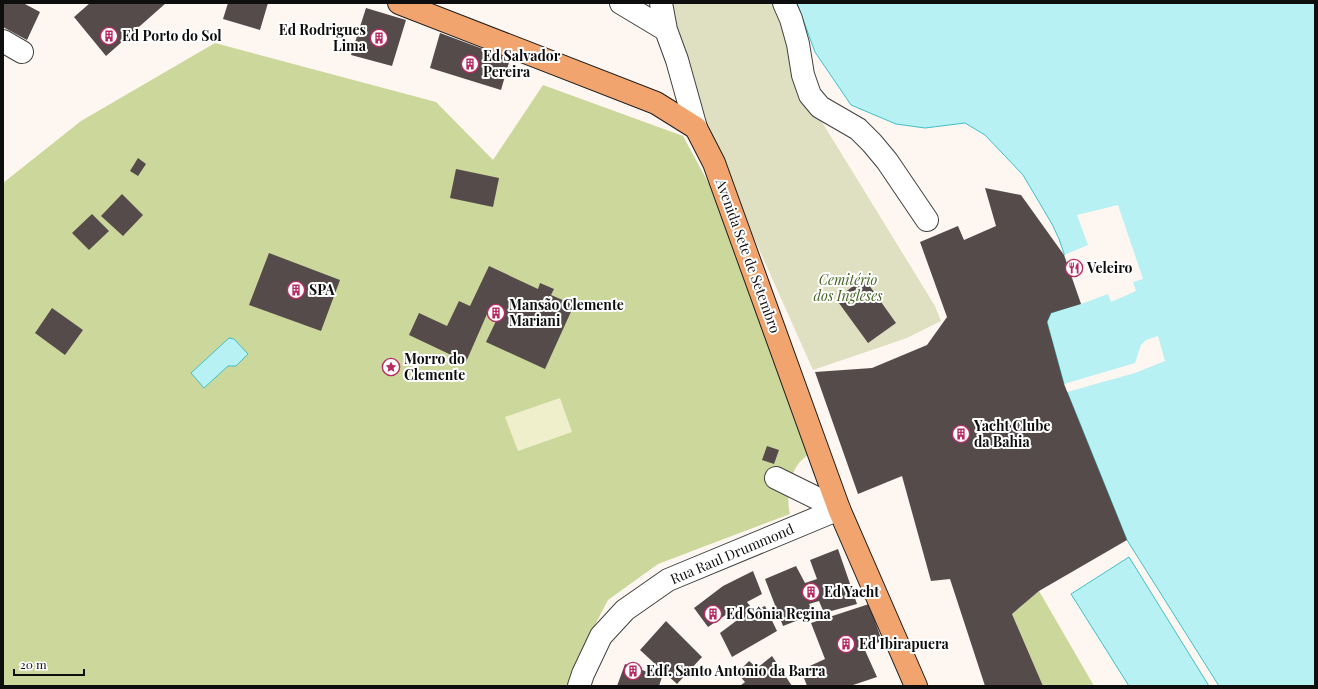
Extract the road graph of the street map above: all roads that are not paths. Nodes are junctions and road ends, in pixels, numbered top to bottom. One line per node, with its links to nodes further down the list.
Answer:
1 (399, 3): 8 (main road)
2 (621, 3): 5 (street)
3 (661, 3): 5 (street)
4 (784, 3): 9 (street)
5 (666, 30): 8 (street)
6 (3, 41): 7 (street)
7 (22, 52)
8 (696, 128): 11 (main road, Avenida Sete de Setembro)
9 (927, 220)
10 (776, 478): 11 (street)
11 (839, 509): 12 (street, Rua Raul Drummond); 13 (main road, Avenida Sete de Setembro)
12 (579, 686)
13 (915, 686)

